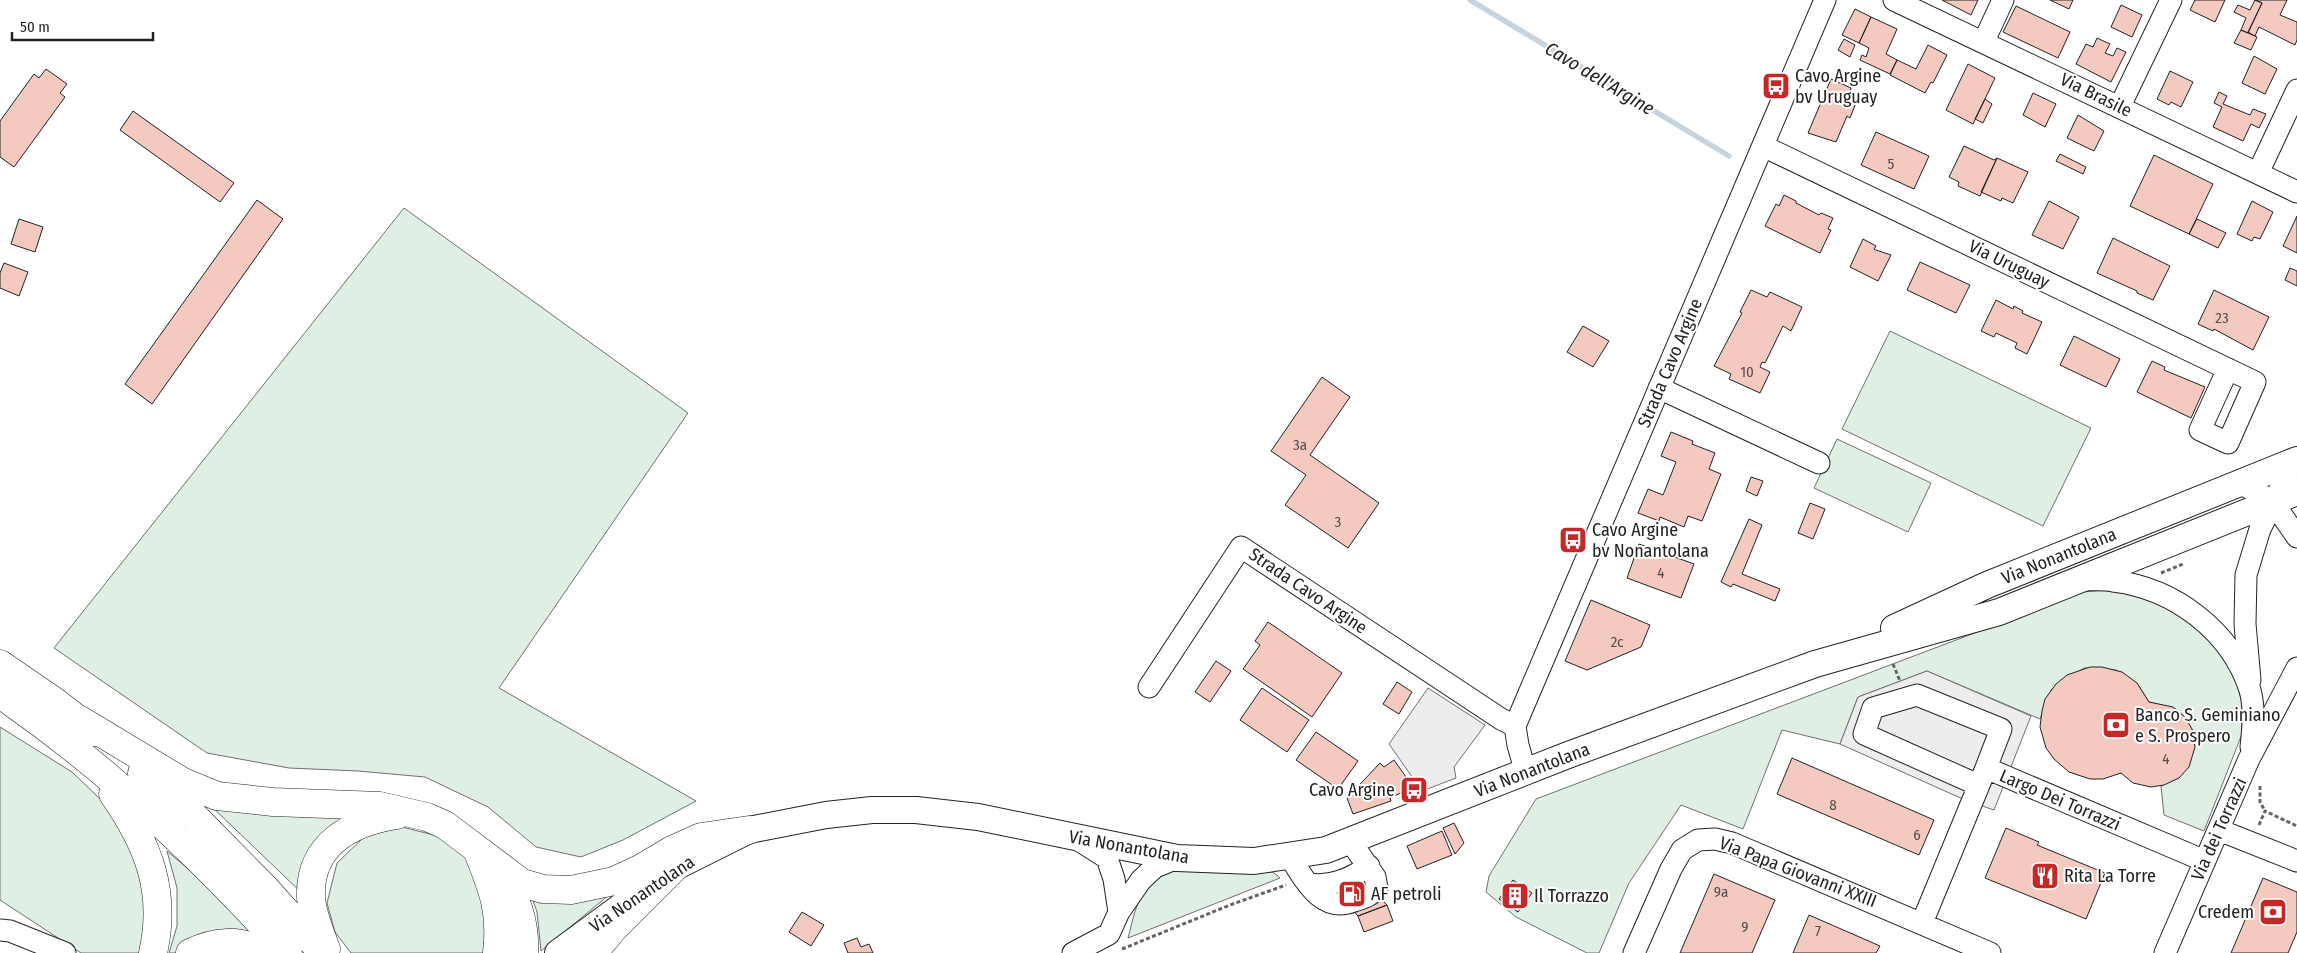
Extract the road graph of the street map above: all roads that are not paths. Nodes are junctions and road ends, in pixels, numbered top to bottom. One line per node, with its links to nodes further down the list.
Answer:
1 (1825, 0): 8 (street, Strada Cavo Argine)
2 (1894, 0): 5 (street, Via Brasile)
3 (2003, 0): 5 (street)
4 (2171, 0): 7 (street)
5 (1984, 41): 7 (street, Via Brasile)
6 (2297, 90): 9 (street)
7 (2120, 106): 9 (street, Via Brasile)
8 (1763, 146): 11 (street, Via Uruguay); 12 (street, Strada Cavo Argine)
9 (2258, 173): 10 (street, Via Brasile)
10 (2297, 192)
11 (2228, 369): 11 (street, Via Uruguay)
12 (1659, 388): 14 (street); 27 (street, Strada Cavo Argine)
13 (2296, 460): 15 (main road, Via Nonantolana); 17 (street, Via dei Torrazzi)
14 (1819, 463)
15 (2240, 483): 17 (street); 20 (main road, Via Nonantolana)
16 (2297, 492): 17 (main road, Via Nonantolana)
17 (2272, 502): 18 (street); 19 (main road, Via Nonantolana); 24 (street, Via dei Torrazzi)
18 (2297, 537)
19 (2078, 580): 20 (main road, Via Nonantolana); 24 (street, Via dei Torrazzi)
20 (1825, 661): 30 (main road, Via Nonantolana)
21 (0, 664): 26 (highway)
22 (2297, 668): 28 (street, Via dei Torrazzi)
23 (1149, 687): 27 (street, Strada Cavo Argine)
24 (2250, 691): 28 (street, Via dei Torrazzi)
25 (0, 694): 29 (highway)
26 (80, 720): 32 (highway); 52 (highway)
27 (1515, 726): 30 (street)
28 (2249, 759): 34 (street, Via dei Torrazzi)
29 (91, 764): 48 (highway); 51 (highway)
30 (1526, 772): 36 (main road, Via Nonantolana)
31 (1982, 777): 31 (street); 40 (street, Largo Dei Torrazzi); 45 (street, Largo Dei Torrazzi)
32 (406, 814): 37 (highway); 52 (highway)
33 (748, 830): 35 (main road, Via Nonantolana); 42 (main road, Via Nonantolana); 43 (highway)
34 (2218, 830): 40 (street, Via dei Torrazzi); 41 (street)
35 (1076, 838): 39 (main road, Via Nonantolana); 44 (street)
36 (1351, 842): 38 (main road, Via Nonantolana); 38 (street)
37 (477, 848): 43 (highway); 53 (highway)
38 (1290, 857): 39 (main road, Via Nonantolana)
39 (1177, 858): 44 (street)
40 (2205, 861): 60 (street, Via dei Torrazzi)
41 (2297, 862)
42 (675, 867): 55 (main road, Via Nonantolana); 56 (highway)
43 (502, 870): 54 (highway)
44 (1118, 912): 57 (street)
45 (1922, 922): 58 (street, Via Papa Giovanni XXIII); 59 (street, Via Papa Giovanni XXIII)
46 (0, 930): 47 (street)
47 (65, 953)
48 (153, 953)
49 (190, 953): 50 (highway)
50 (263, 953)
51 (288, 953)
52 (325, 953)
53 (497, 953)
54 (524, 953)
55 (558, 953)
56 (593, 953)
57 (1073, 953)
58 (1634, 953)
59 (1990, 953)
60 (2165, 953)

